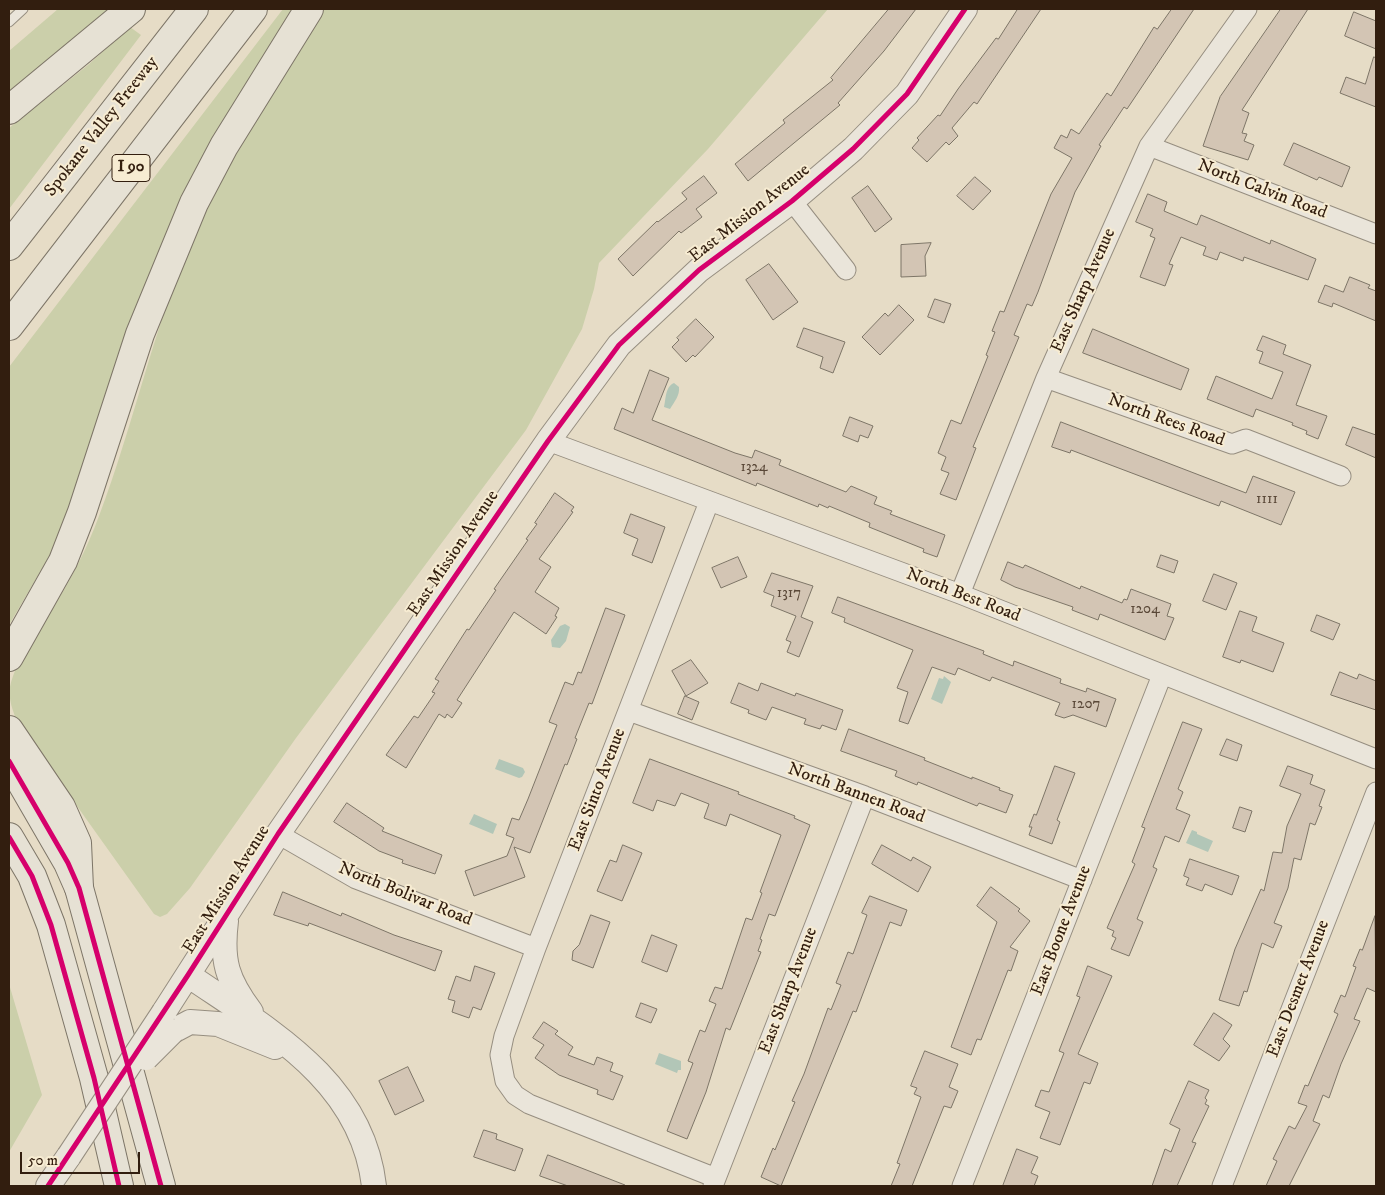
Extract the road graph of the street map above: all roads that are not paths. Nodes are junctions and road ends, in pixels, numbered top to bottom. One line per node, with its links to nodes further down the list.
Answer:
1 (23, 9): 8 (lane)
2 (131, 9): 9 (main road)
3 (194, 9): 13 (main road, Spokane Valley Freeway / I 90)
4 (253, 9): 15 (main road, I 90)
5 (309, 9): 21 (main road)
6 (965, 9): 11 (street, East Mission Avenue)
7 (1247, 9): 10 (street, East Sharp Avenue)
8 (9, 22)
9 (9, 110)
10 (1148, 146): 12 (street, North Calvin Road); 16 (street, East Sharp Avenue)
11 (792, 201): 14 (street); 17 (street, East Mission Avenue)
12 (1376, 234)
13 (9, 246)
14 (846, 270)
15 (9, 326)
16 (1046, 378): 18 (street, North Rees Road); 20 (street, East Sharp Avenue)
17 (548, 441): 19 (street, North Best Road); 31 (street, East Mission Avenue)
18 (1341, 476)
19 (709, 502): 20 (street, North Best Road); 25 (street, East Sinto Avenue)
20 (960, 594): 24 (street, North Best Road)
21 (44, 596): 22 (main road); 23 (main road)
22 (9, 638)
23 (9, 657)
24 (1162, 675): 27 (street, North Best Road); 33 (street, East Boone Avenue)
25 (628, 710): 30 (street, North Bannen Road); 36 (street, East Sinto Avenue)
26 (9, 730): 34 (main road)
27 (1376, 759)
28 (9, 761): 34 (main road)
29 (1376, 792): 47 (street, East Desmet Avenue)
30 (864, 796): 33 (street, North Bannen Road); 41 (street, East Sharp Avenue)
31 (278, 834): 35 (street, East Mission Avenue); 36 (street, North Bolivar Road)
32 (9, 837): 43 (main road)
33 (1082, 880): 46 (street, East Boone Avenue)
34 (79, 888): 44 (main road)
35 (226, 916): 37 (street, East Mission Avenue); 39 (street)
36 (536, 948): 41 (street, East Sinto Avenue)
37 (188, 976): 38 (street, East Mission Avenue); 39 (street)
38 (169, 1021): 40 (street); 42 (street, bridge)
39 (261, 1025): 40 (street)
40 (308, 1061): 45 (street)
41 (715, 1182)
42 (48, 1186)
43 (119, 1186)
44 (161, 1186)
45 (374, 1186)
46 (962, 1186)
47 (1222, 1186)

